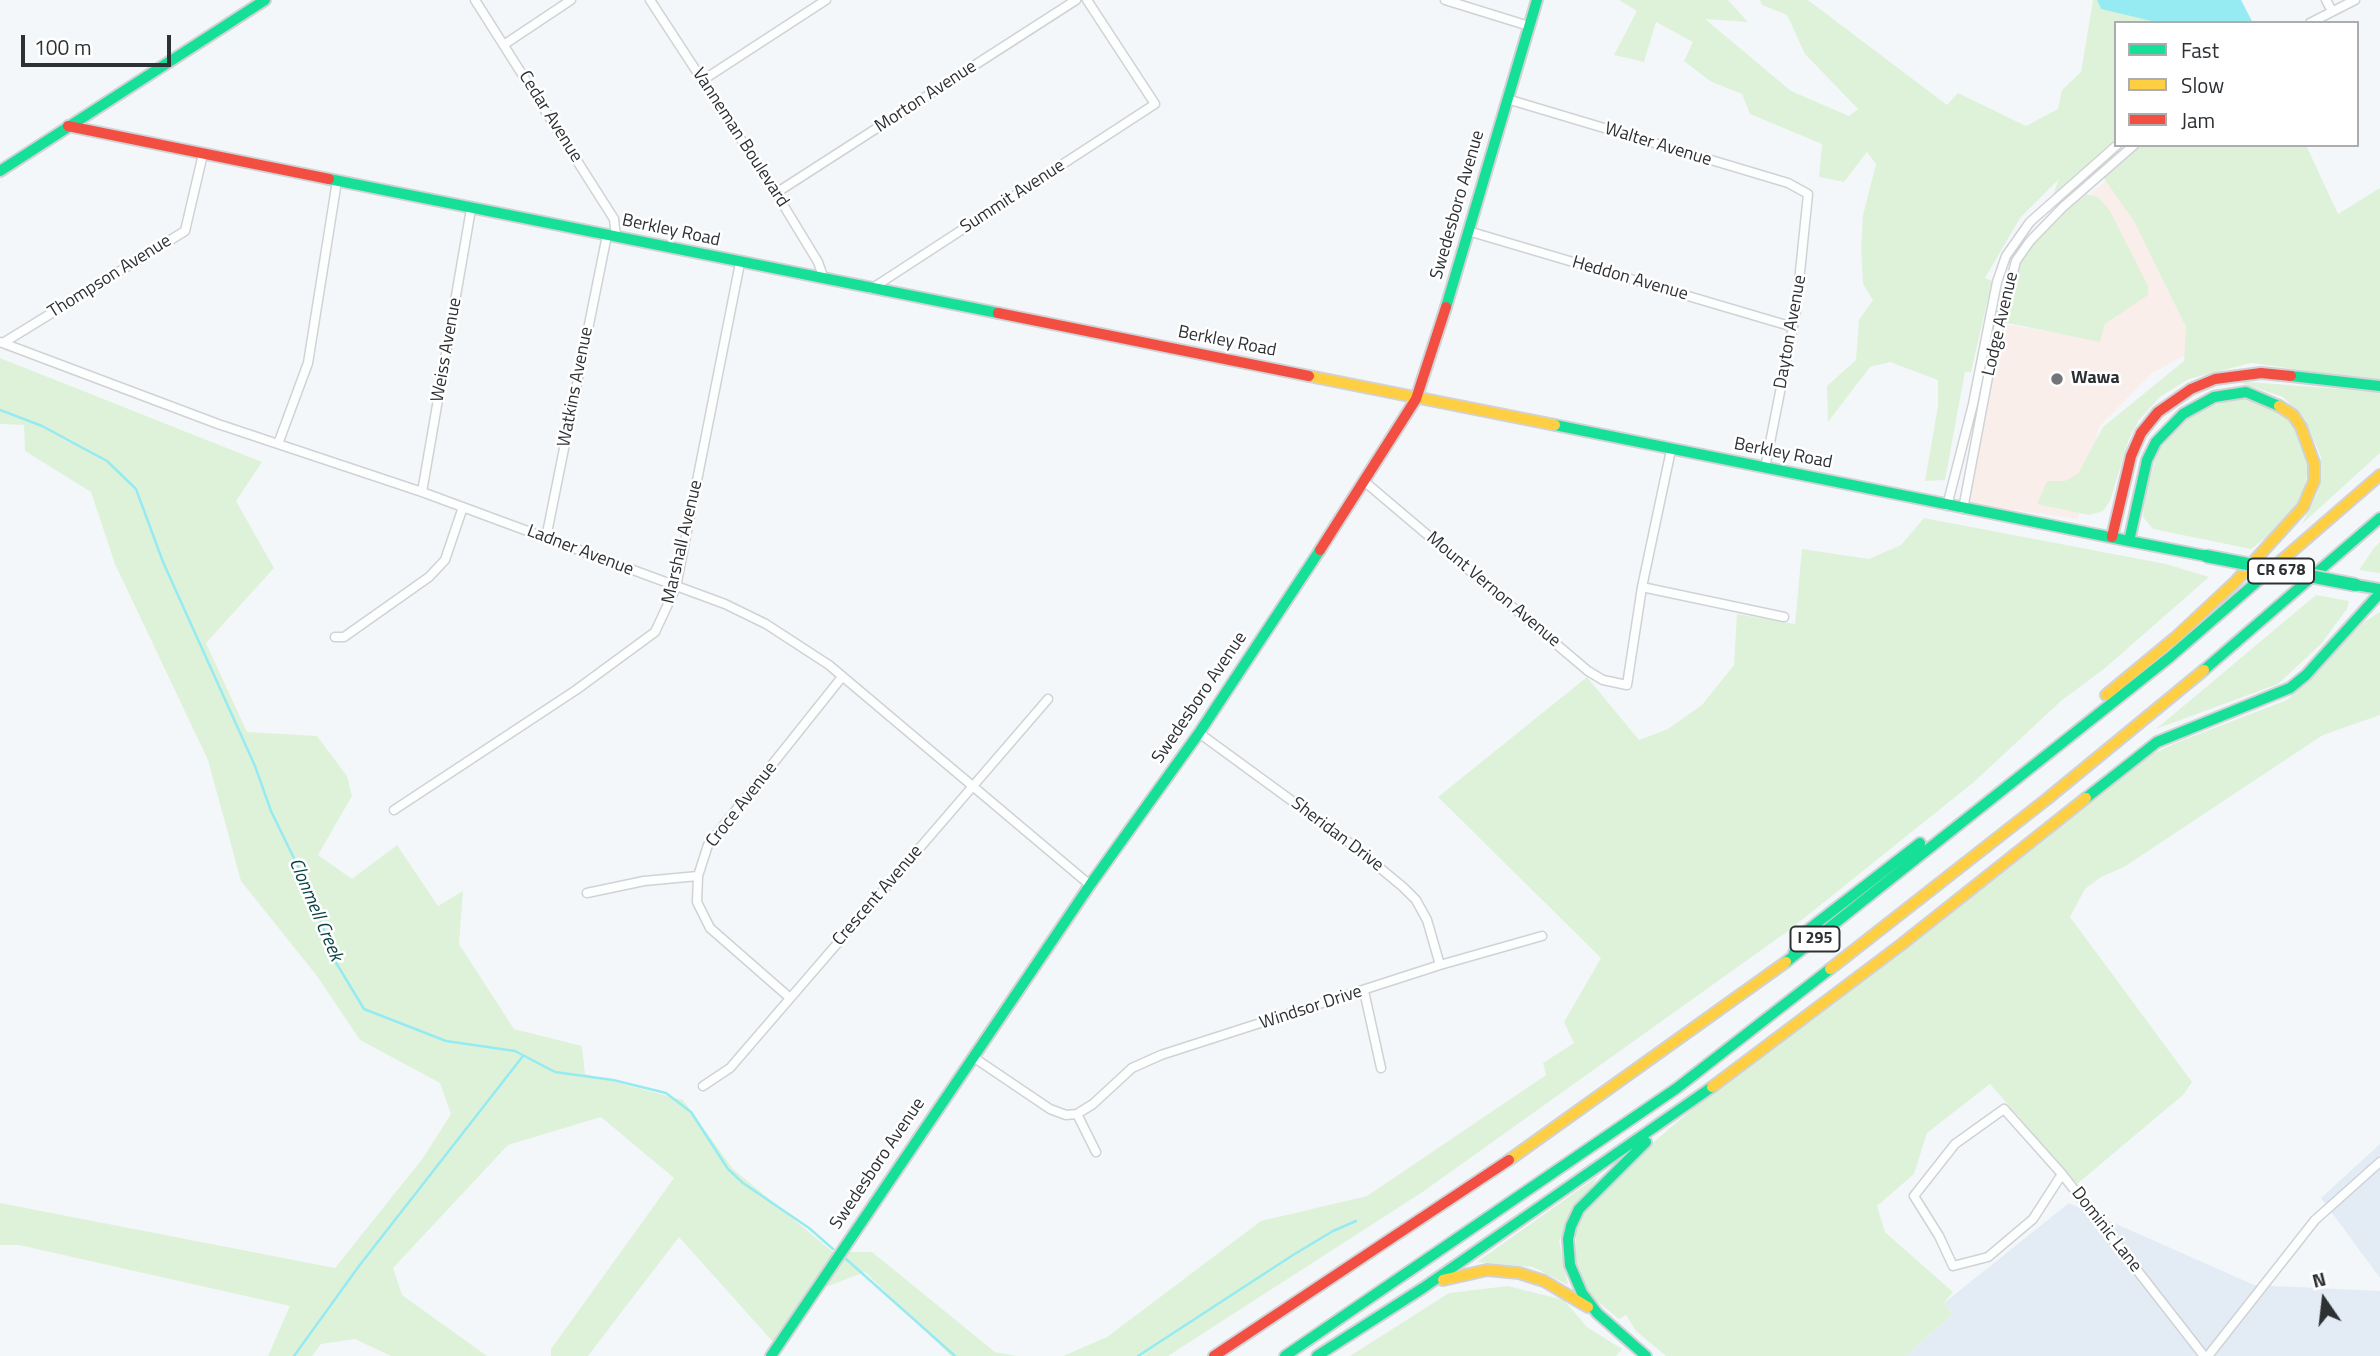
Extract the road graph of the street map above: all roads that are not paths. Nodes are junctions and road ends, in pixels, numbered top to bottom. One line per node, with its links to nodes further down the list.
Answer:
1 (265, 0): 18 (main road)
2 (475, 0): 15 (street, Cedar Avenue)
3 (571, 0): 15 (street)
4 (650, 0): 16 (street, Vanneman Boulevard)
5 (826, 0): 16 (street)
6 (1076, 0): 24 (street, Morton Avenue)
7 (1087, 0): 31 (street, Summit Avenue)
8 (1445, 0): 14 (street)
9 (1537, 0): 14 (main road, Swedesboro Avenue)
10 (2326, 0): 12 (street)
11 (2355, 0): 12 (street)
12 (2332, 11): 13 (street)
13 (2314, 21)
14 (1530, 26): 17 (main road, Swedesboro Avenue)
15 (505, 44): 28 (street, Cedar Avenue)
16 (703, 80): 24 (street, Vanneman Boulevard)
17 (1507, 99): 25 (street, Walter Avenue); 27 (main road, Swedesboro Avenue)
18 (68, 126): 21 (main road, Berkley Road / CR 678); 22 (main road)
19 (2115, 147): 42 (street, Lodge Avenue)
20 (2132, 147): 44 (street, Lodge Avenue)
21 (203, 154): 23 (main road, Berkley Road / CR 678); 33 (street, Thompson Avenue)
22 (0, 171)
23 (337, 181): 26 (main road, Berkley Road / CR 678); 36 (street)
24 (776, 193): 30 (street, Vanneman Boulevard)
25 (1808, 194): 32 (street, Dayton Avenue)
26 (471, 209): 28 (main road, Berkley Road / CR 678); 41 (street, Weiss Avenue)
27 (1468, 231): 32 (street, Heddon Avenue); 35 (main road, Swedesboro Avenue)
28 (611, 236): 29 (main road, Berkley Road / CR 678); 47 (street, Watkins Avenue)
29 (740, 263): 30 (main road, Berkley Road / CR 678); 49 (street, Marshall Avenue)
30 (824, 279): 31 (main road, Berkley Road / CR 678)
31 (871, 289): 35 (main road, Berkley Road / CR 678)
32 (1793, 327): 38 (street, Dayton Avenue)
33 (1, 342): 36 (street, Ladner Avenue)
34 (2380, 386): 46 (main road)
35 (1416, 399): 37 (main road, Berkley Road / CR 678); 40 (main road, Swedesboro Avenue)
36 (278, 444): 41 (street, Ladner Avenue)
37 (1671, 450): 38 (main road, Berkley Road / CR 678); 50 (street)
38 (1765, 468): 42 (main road, Berkley Road / CR 678)
39 (2380, 475): 63 (main road, I 295)
40 (1365, 482): 50 (street, Mount Vernon Avenue); 56 (main road, Swedesboro Avenue)
41 (422, 492): 43 (street, Ladner Avenue)
42 (1947, 506): 44 (main road, Berkley Road / CR 678)
43 (463, 507): 47 (street, Ladner Avenue); 53 (street)
44 (1963, 509): 46 (main road, Berkley Road / CR 678)
45 (2380, 518): 79 (main road, I 295)
46 (2112, 537): 48 (main road, Berkley Road / CR 678)
47 (546, 538): 49 (street, Ladner Avenue)
48 (2129, 541): 51 (main road, Berkley Road / CR 678, bridge); 63 (main road)
49 (676, 587): 54 (street, Ladner Avenue); 58 (street, Marshall Avenue)
50 (1642, 587): 52 (street)
51 (2380, 591): 71 (main road)
52 (1784, 617)
53 (335, 637)
54 (842, 677): 57 (street, Ladner Avenue); 59 (street, Croce Avenue)
55 (1048, 699): 57 (street, Crescent Avenue)
56 (1199, 733): 60 (main road, Swedesboro Avenue); 64 (street, Sheridan Drive)
57 (972, 786): 60 (street, Ladner Avenue); 66 (street, Crescent Avenue)
58 (394, 810)
59 (698, 876): 61 (street); 66 (street, Croce Avenue)
60 (1090, 885): 67 (main road, Swedesboro Avenue)
61 (587, 893)
62 (1542, 936): 64 (street, Windsor Drive)
63 (1791, 958): 78 (main road, I 295)
64 (1440, 965): 65 (street, Windsor Drive)
65 (1364, 991): 68 (street); 70 (street, Windsor Drive)
66 (790, 998): 69 (street, Crescent Avenue)
67 (972, 1057): 70 (street); 77 (main road, Swedesboro Avenue)
68 (1381, 1068)
69 (703, 1086)
70 (1077, 1114): 72 (street)
71 (1674, 1115): 75 (main road); 76 (main road)
72 (1096, 1152)
73 (2380, 1162): 82 (street)
74 (2062, 1174): 74 (street, Dominic Lane); 82 (street, Dominic Lane)
75 (1423, 1288): 76 (main road); 80 (main road)
76 (1597, 1312): 81 (main road)
77 (771, 1356)
78 (1214, 1356)
79 (1285, 1356)
80 (1317, 1356)
81 (1646, 1356)
82 (2206, 1356)

